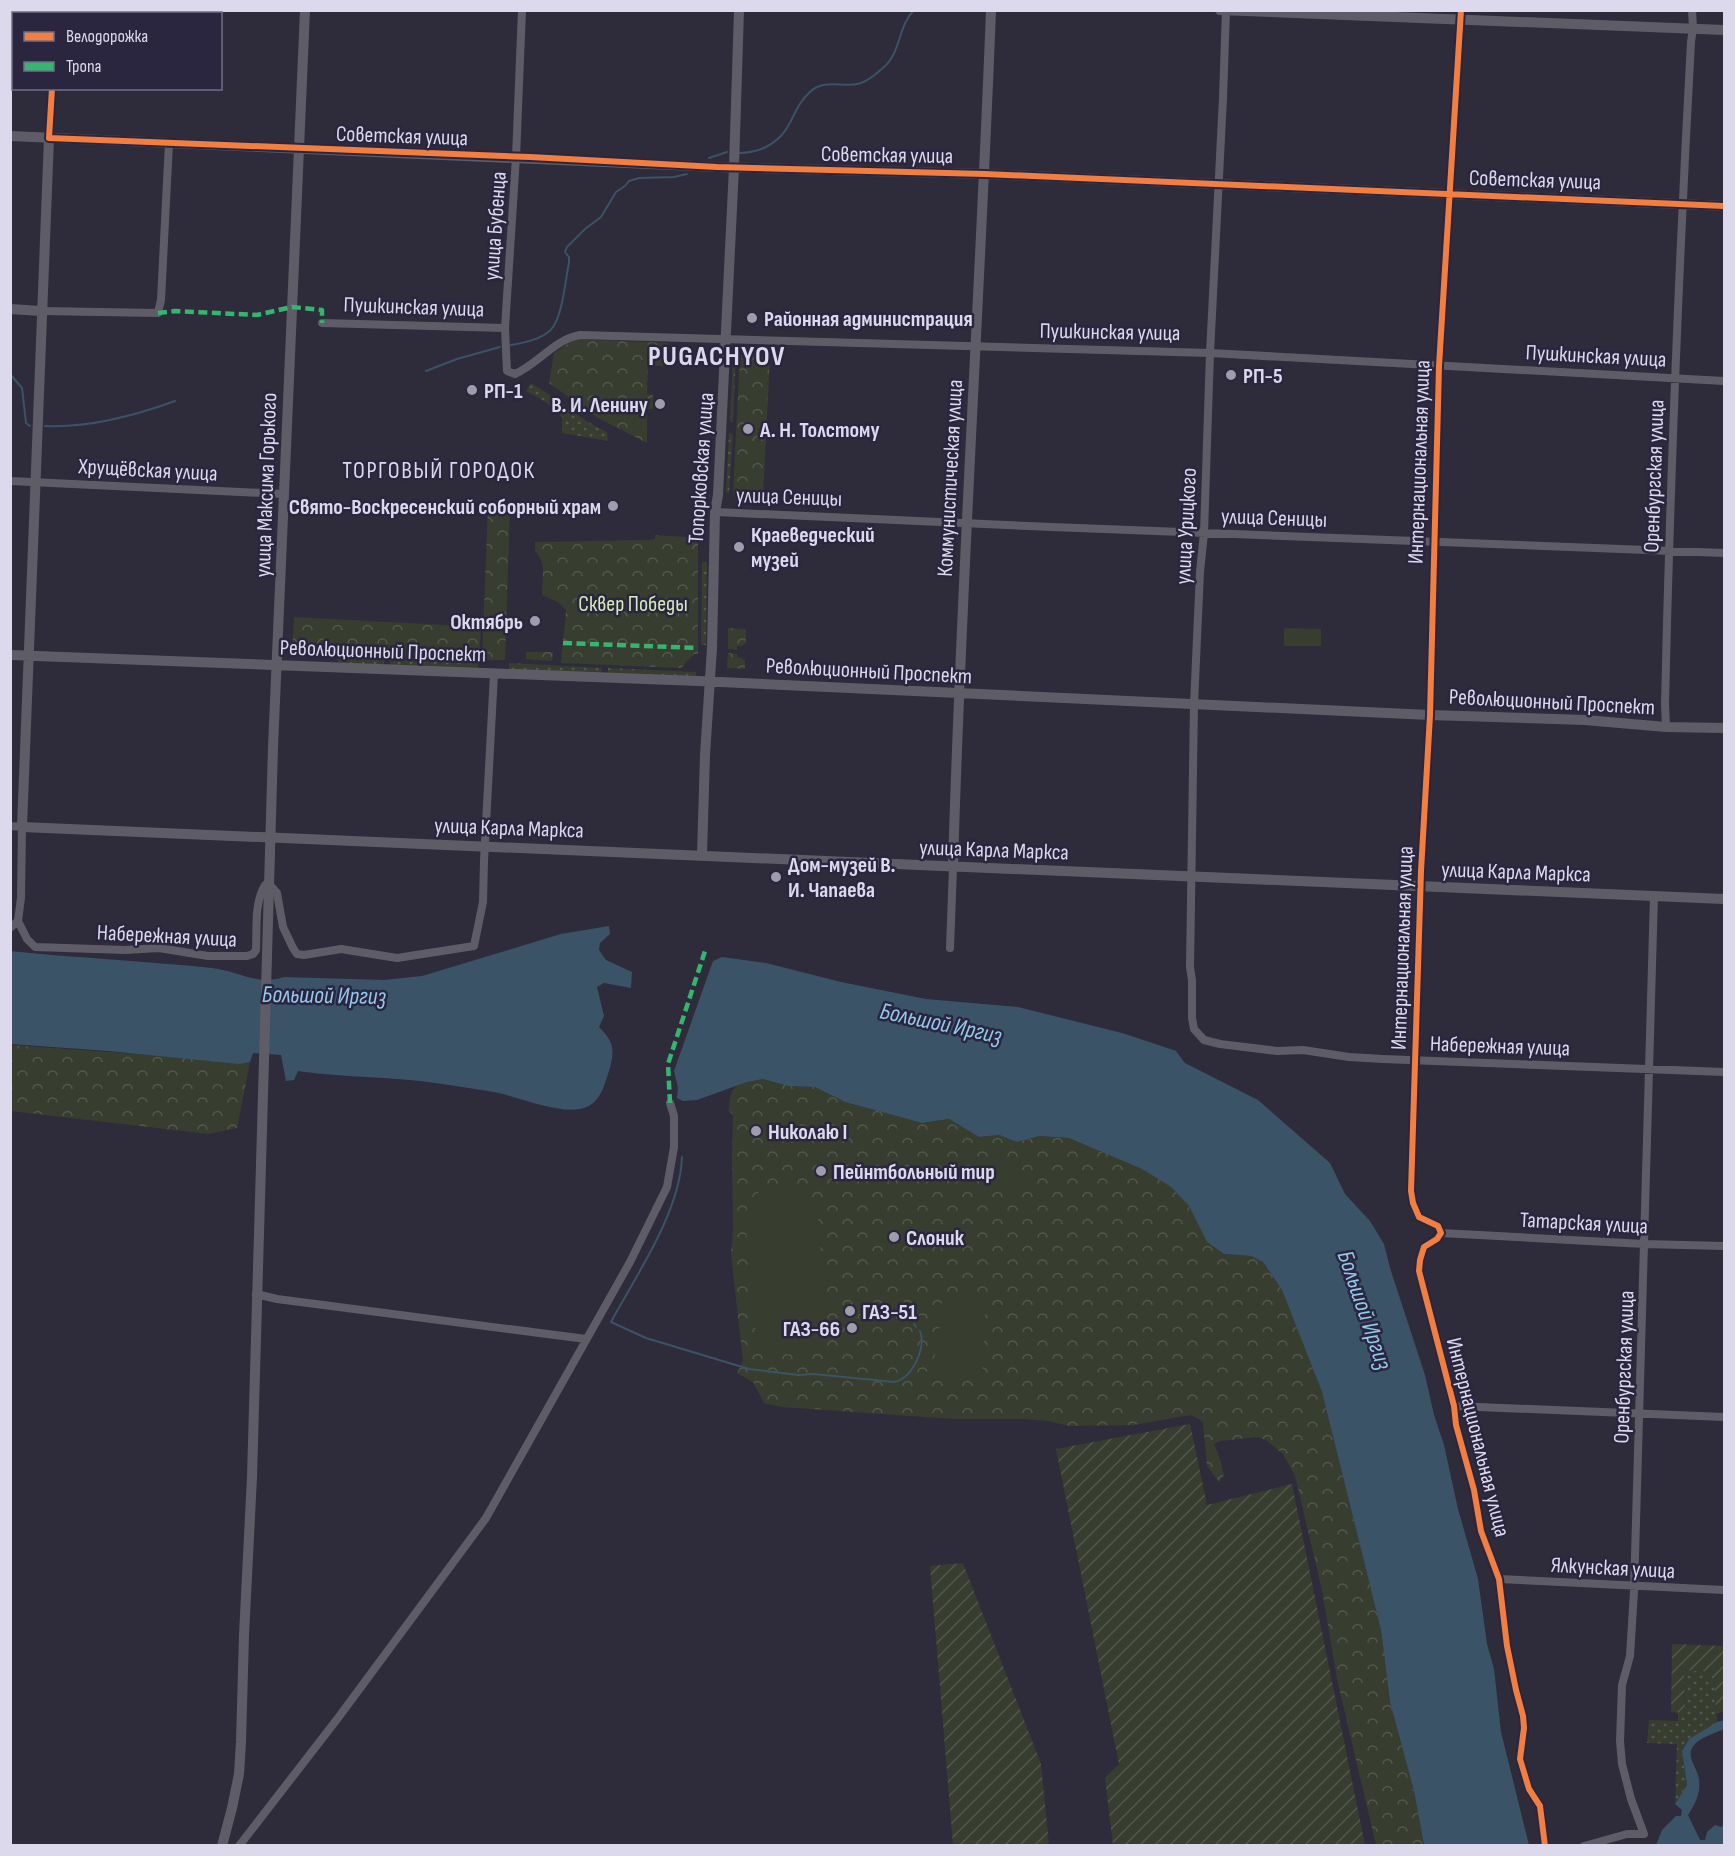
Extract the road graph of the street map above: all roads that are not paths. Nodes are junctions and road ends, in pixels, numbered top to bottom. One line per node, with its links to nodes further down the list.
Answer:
1 (305, 10): 15 (street, улица Максима Горького)
2 (522, 10): 16 (street, улица Бубенца)
3 (739, 10): 17 (street, Топорковская улица)
4 (991, 10): 18 (street, Коммунистическая улица)
5 (1220, 10): 7 (street)
6 (1692, 10): 9 (street, Оренбургская улица)
7 (1226, 11): 8 (street); 19 (street, улица Урицкого)
8 (1461, 15): 9 (street); 20 (street, Интернациональная улица)
9 (1693, 28): 10 (street); 21 (street, Оренбургская улица)
10 (1725, 30)
11 (52, 90): 13 (street)
12 (10, 136): 13 (street, Советская улица)
13 (49, 138): 14 (street, Советская улица); 24 (street)
14 (169, 143): 15 (street, Советская улица); 24 (street)
15 (300, 149): 16 (street, Советская улица); 36 (street, улица Максима Горького)
16 (516, 158): 17 (street, Советская улица); 26 (street, улица Бубенца)
17 (734, 167): 18 (street, Советская улица); 27 (street, Топорковская улица)
18 (985, 174): 19 (street, Советская улица); 28 (street, Коммунистическая улица)
19 (1219, 184): 20 (street, Советская улица); 29 (street, улица Урицкого)
20 (1449, 194): 21 (street, Советская улица); 30 (street, Интернациональная улица)
21 (1683, 203): 22 (street, Советская улица); 32 (street, Оренбургская улица)
22 (1725, 206)
23 (10, 309): 24 (street)
24 (41, 310): 35 (street)
25 (322, 323): 26 (street, Пушкинская улица)
26 (505, 328): 31 (street, улица Бубенца)
27 (727, 339): 28 (street, Пушкинская улица); 31 (street, Пушкинская улица); 37 (street, Топорковская улица)
28 (975, 347): 29 (street, Пушкинская улица); 38 (street, Коммунистическая улица)
29 (1210, 353): 30 (street, Пушкинская улица); 39 (street, улица Урицкого)
30 (1439, 366): 32 (street, Пушкинская улица); 40 (street, Интернациональная улица)
31 (507, 371)
32 (1675, 379): 33 (street, Пушкинская улица); 41 (street, Оренбургская улица)
33 (1725, 381)
34 (10, 481): 35 (street, Хрущёвская улица)
35 (36, 482): 36 (street, Хрущёвская улица); 44 (street)
36 (284, 494): 45 (street, улица Максима Горького)
37 (715, 512): 38 (street, улица Сеницы); 47 (street, Топорковская улица)
38 (966, 522): 39 (street, улица Сеницы); 48 (street, Коммунистическая улица)
39 (1204, 533): 40 (street, улица Сеницы); 49 (street, улица Урицкого)
40 (1433, 541): 41 (street, улица Сеницы); 50 (street, Интернациональная улица)
41 (1669, 550): 42 (street, улица Сеницы); 51 (street, Оренбургская улица)
42 (1725, 553)
43 (10, 655): 44 (street, Революционный Проспект)
44 (28, 656): 45 (street, Революционный Проспект); 53 (street)
45 (277, 665): 46 (street, Революционный Проспект); 54 (street, улица Максима Горького)
46 (494, 674): 47 (street, Революционный Проспект); 55 (street)
47 (711, 682): 48 (street, Революционный Проспект); 56 (street, Топорковская улица)
48 (959, 694): 49 (street, Революционный Проспект); 57 (street, Коммунистическая улица)
49 (1194, 704): 50 (street, Революционный Проспект); 58 (street, улица Урицкого)
50 (1430, 715): 51 (street, Революционный Проспект); 60 (street, Интернациональная улица)
51 (1666, 727): 52 (street, Революционный Проспект)
52 (1725, 728)
53 (16, 826): 54 (street, улица Карла Маркса); 63 (street)
54 (270, 837): 55 (street, улица Карла Маркса); 59 (street, улица Максима Горького)
55 (485, 845): 56 (street, улица Карла Маркса); 59 (street)
56 (702, 855): 57 (street, улица Карла Маркса)
57 (953, 867): 58 (street, улица Карла Маркса); 65 (street, Коммунистическая улица)
58 (1192, 876): 60 (street, улица Карла Маркса); 66 (street, улица Урицкого)
59 (269, 884): 63 (street, Набережная улица); 74 (street, улица Максима Горького)
60 (1421, 887): 61 (street, улица Карла Маркса); 67 (street, Интернациональная улица)
61 (1654, 896): 62 (street, улица Карла Маркса); 68 (street, Оренбургская улица)
62 (1725, 899)
63 (18, 921): 64 (street)
64 (10, 928)
65 (950, 948)
66 (1204, 1040): 67 (street, Набережная улица)
67 (1416, 1060): 68 (street, Набережная улица); 71 (street, Интернациональная улица)
68 (1648, 1070): 69 (street, Набережная улица); 72 (street, Оренбургская улица)
69 (1725, 1072)
70 (670, 1103): 75 (street)
71 (1441, 1233): 72 (street, Татарская улица); 76 (street, Интернациональная улица)
72 (1644, 1244): 73 (street, Татарская улица); 77 (street, Оренбургская улица)
73 (1725, 1246)
74 (256, 1294): 75 (street); 82 (street, улица Максима Горького)
75 (586, 1339): 83 (street)
76 (1454, 1406): 77 (street); 79 (street, Интернациональная улица)
77 (1639, 1414): 78 (street); 80 (street, Оренбургская улица)
78 (1725, 1417)
79 (1499, 1579): 80 (street, Ялкунская улица); 84 (street, Интернациональная улица)
80 (1633, 1586): 81 (street, Ялкунская улица); 85 (street, Оренбургская улица)
81 (1725, 1590)
82 (222, 1845)
83 (239, 1845)
84 (1545, 1845)
85 (1584, 1845)

